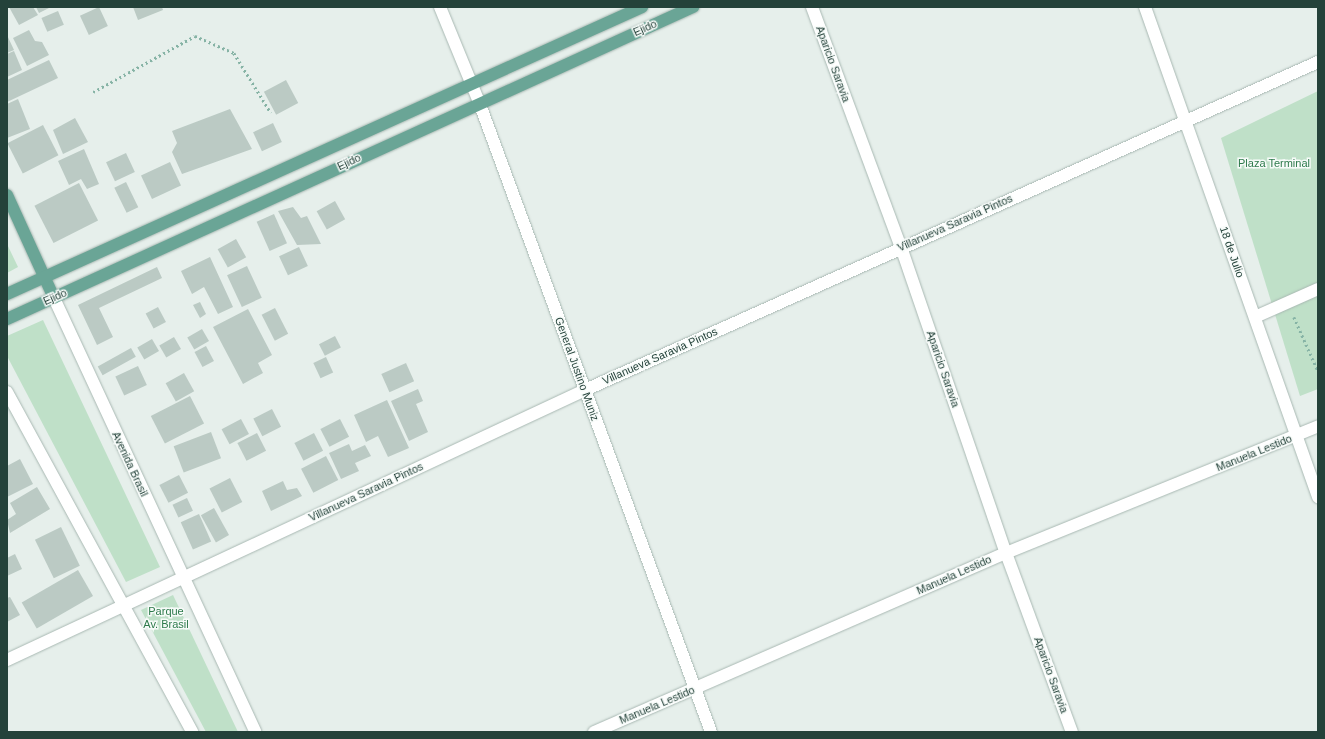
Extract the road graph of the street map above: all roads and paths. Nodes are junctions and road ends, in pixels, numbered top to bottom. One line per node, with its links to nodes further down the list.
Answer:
1 (440, 7): 7 (street, General Justino Muniz)
2 (642, 7): 7 (main road, Ejido)
3 (693, 7): 9 (main road, Ejido)
4 (812, 7): 13 (street, Aparicio Saravia)
5 (1145, 7): 11 (street, 18 de Julio)
6 (1318, 62): 11 (street, Villanueva Saravia Pintos)
7 (471, 82): 9 (street, General Justino Muniz); 14 (main road, Ejido)
8 (93, 92): 10 (path)
9 (479, 102): 17 (main road, Ejido); 22 (street, General Justino Muniz)
10 (270, 113)
11 (1187, 120): 13 (street, Villanueva Saravia Pintos); 19 (street, 18 de Julio)
12 (7, 195): 14 (main road, Avenida Brasil)
13 (901, 247): 22 (street, Villanueva Saravia Pintos); 27 (street, Aparicio Saravia)
14 (45, 277): 16 (main road, Ejido); 17 (main road, Avenida Brasil)
15 (1318, 289): 18 (street)
16 (7, 294)
17 (54, 298): 20 (main road, Ejido); 28 (street, Avenida Brasil)
18 (1288, 302): 19 (street); 21 (path)
19 (1255, 317): 25 (street, 18 de Julio)
20 (7, 319)
21 (1318, 371)
22 (585, 390): 28 (street, Villanueva Saravia Pintos); 31 (street, General Justino Muniz)
23 (7, 392): 29 (street)
24 (1318, 426): 25 (street, Manuela Lestido)
25 (1296, 436): 26 (street, 18 de Julio); 27 (street, Manuela Lestido)
26 (1318, 497)
27 (1006, 553): 31 (street, Manuela Lestido); 36 (street, Aparicio Saravia)
28 (182, 578): 29 (street, Villanueva Saravia Pintos); 33 (street, Avenida Brasil)
29 (123, 607): 30 (street, Villanueva Saravia Pintos); 32 (street)
30 (7, 660)
31 (695, 688): 34 (street, Manuela Lestido); 35 (street, General Justino Muniz)
32 (192, 732)
33 (255, 732)
34 (594, 732)
35 (711, 732)
36 (1072, 732)

